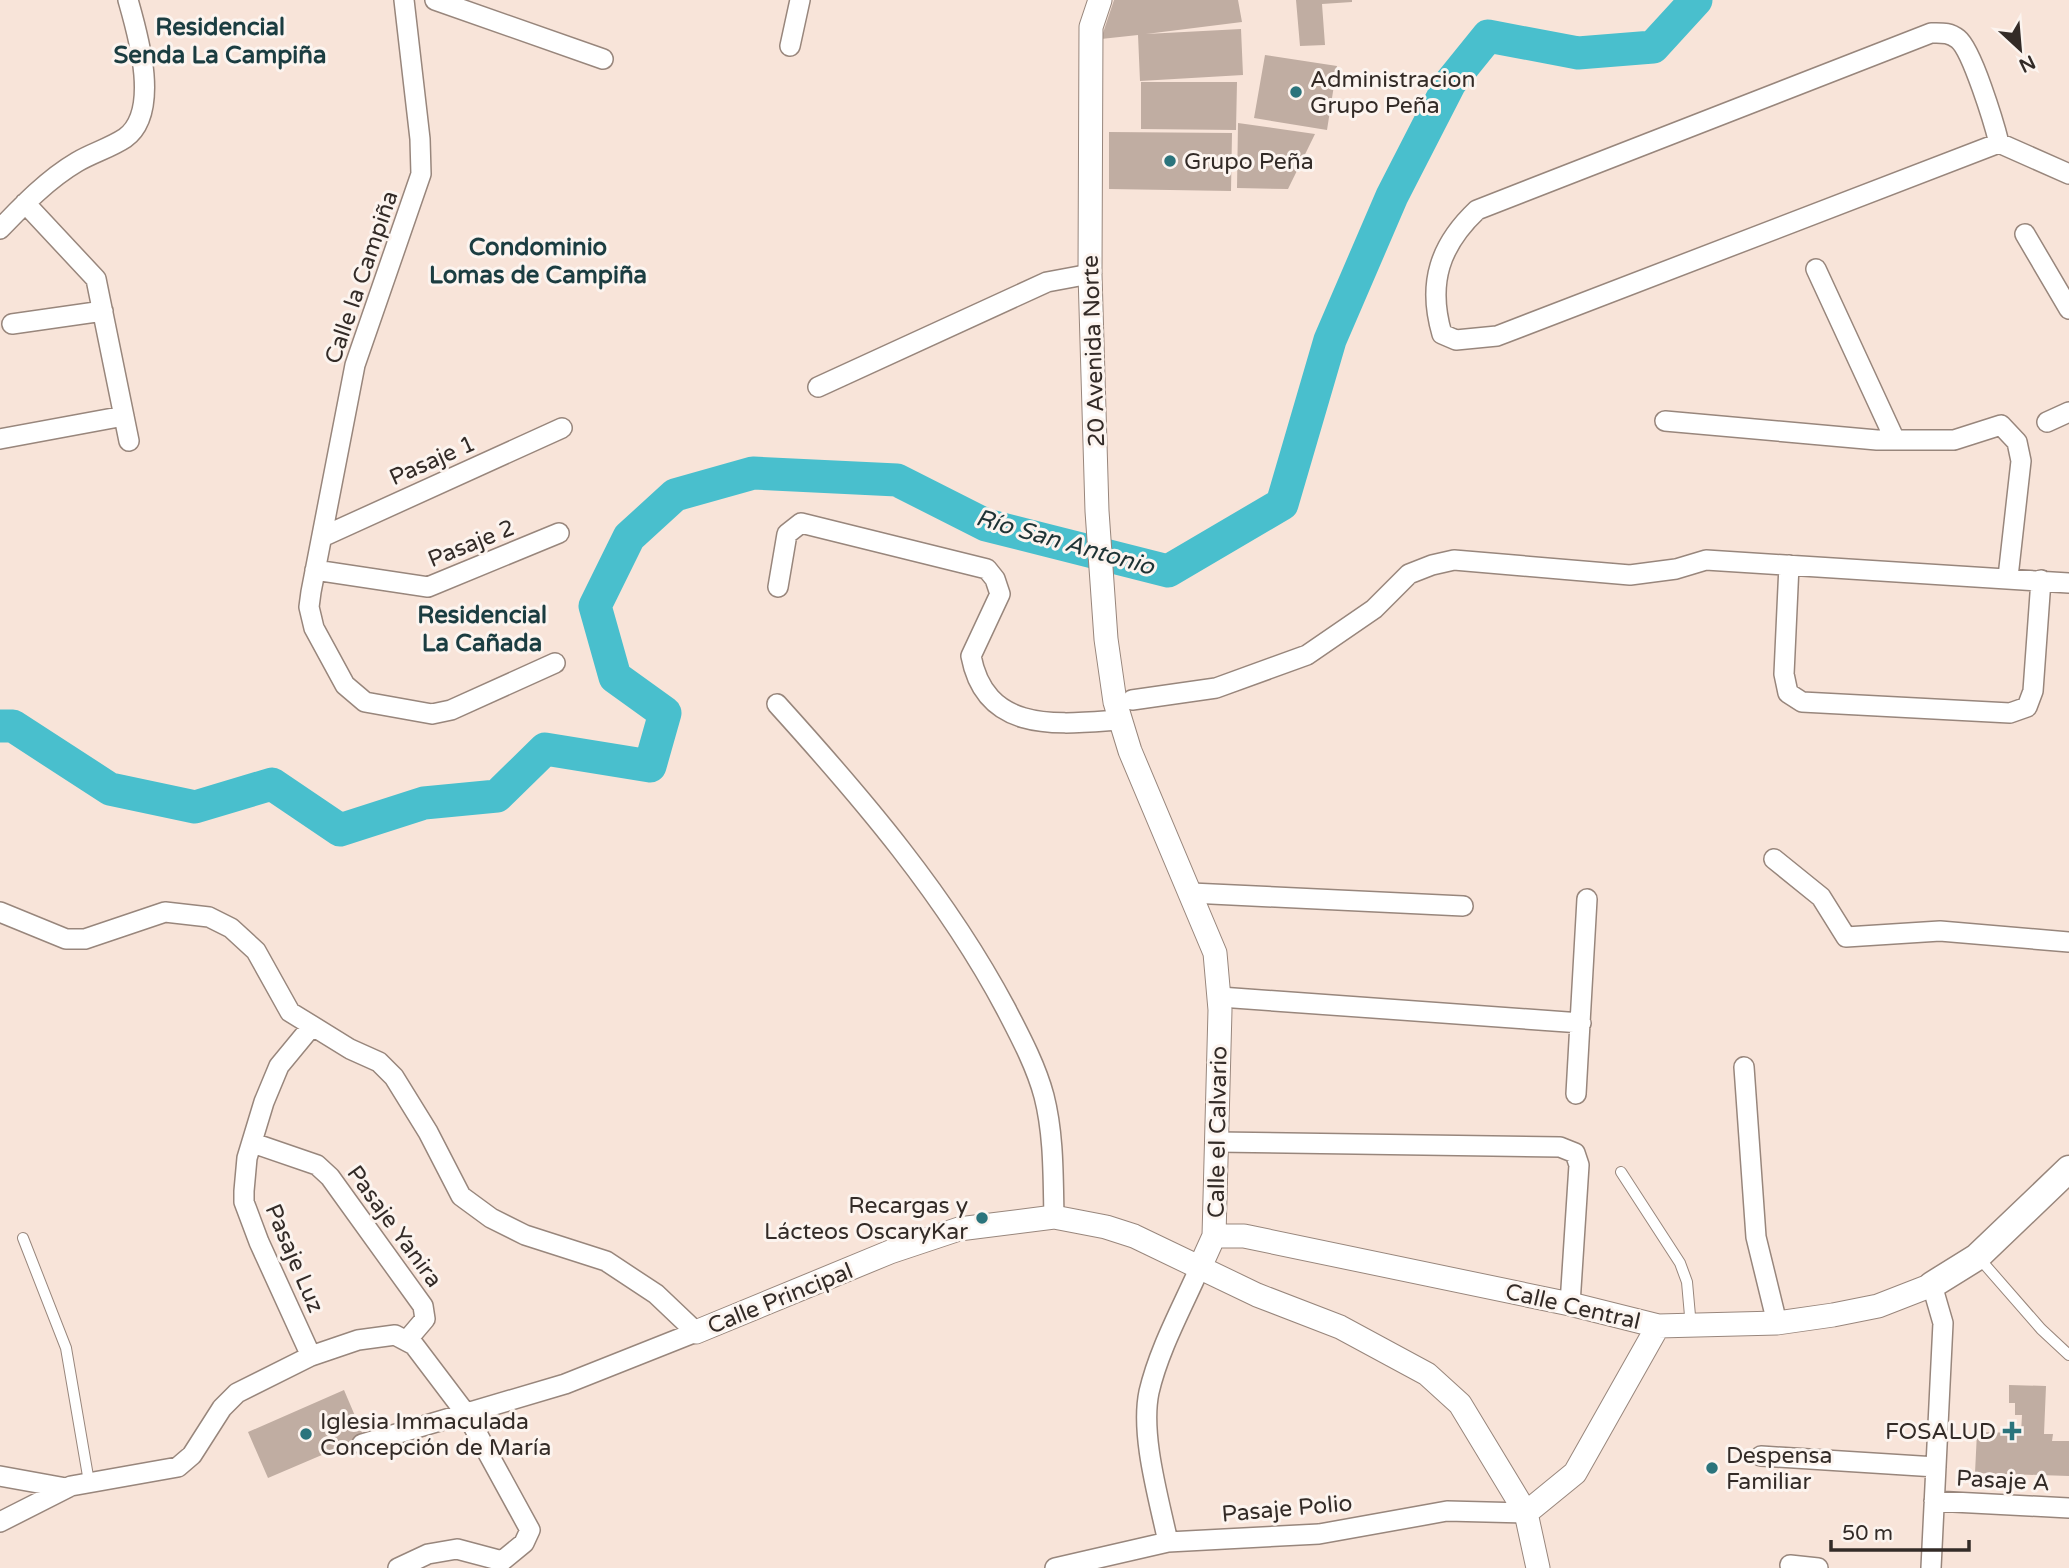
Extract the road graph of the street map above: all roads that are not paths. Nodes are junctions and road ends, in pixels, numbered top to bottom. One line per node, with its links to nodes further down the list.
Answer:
1 (128, 0): 10 (street)
2 (404, 0): 28 (street, Calle la Campiña)
3 (435, 0): 7 (street)
4 (800, 0): 6 (street)
5 (1100, 0): 14 (street, 20 Avenida Norte)
6 (790, 46)
7 (603, 59)
8 (1999, 143): 8 (street); 9 (street)
9 (2069, 174)
10 (25, 203): 11 (street); 16 (street)
11 (0, 229)
12 (2025, 234): 15 (street)
13 (1816, 269): 25 (street)
14 (1090, 274): 18 (street); 37 (street, 20 Avenida Norte)
15 (2069, 309)
16 (103, 311): 17 (street); 20 (street)
17 (12, 324)
18 (818, 387)
19 (2069, 412): 22 (street)
20 (124, 416): 24 (street); 26 (street)
21 (1665, 421): 25 (street)
22 (2047, 422)
23 (562, 428): 28 (street, Pasaje 1)
24 (0, 439)
25 (1895, 440): 31 (street)
26 (129, 441)
27 (559, 533): 30 (street, Pasaje 2)
28 (322, 537): 30 (street, Calle la Campiña)
29 (1790, 565): 31 (street); 32 (street); 37 (street)
30 (315, 570): 35 (street, Calle la Campiña)
31 (2008, 577): 32 (street)
32 (2041, 580): 33 (street)
33 (2069, 583)
34 (778, 587): 37 (street)
35 (555, 663)
36 (777, 704): 53 (street)
37 (1123, 707): 39 (street, Calle el Calvario)
38 (1774, 859): 43 (street)
39 (1191, 893): 41 (street); 44 (street, Calle el Calvario)
40 (1587, 899): 45 (street)
41 (1463, 906)
42 (0, 912): 46 (street)
43 (2069, 942)
44 (1220, 997): 45 (street); 49 (street, Calle el Calvario)
45 (1581, 1023): 48 (street)
46 (312, 1026): 50 (street, Pasaje Luz); 63 (street)
47 (1744, 1067): 60 (street)
48 (1576, 1094)
49 (1217, 1142): 54 (street, Calle el Calvario); 59 (street)
50 (253, 1143): 64 (street, Pasaje Yanira); 66 (street, Pasaje Luz)
51 (2069, 1169): 56 (main road)
52 (1621, 1172): 62 (lane)
53 (1054, 1217): 57 (street, Calle Principal); 63 (street, Calle Principal)
54 (1214, 1236): 57 (street, Calle el Calvario); 59 (street, Calle Central)
55 (23, 1238): 72 (lane)
56 (1977, 1257): 58 (main road); 65 (lane)
57 (1200, 1267): 76 (street); 78 (street)
58 (1932, 1285): 60 (street, Calle Central); 70 (street)
59 (1570, 1304): 61 (street, Calle Central)
60 (1777, 1323): 62 (street, Calle Central)
61 (1658, 1326): 62 (street, Calle Central); 76 (street)
62 (1691, 1328)
63 (696, 1332): 67 (street, Calle Principal)
64 (408, 1339): 66 (street); 67 (street)
65 (2069, 1355)
66 (311, 1356): 72 (street)
67 (467, 1415): 68 (street, Calle Principal); 80 (street)
68 (362, 1444)
69 (1761, 1457): 70 (street)
70 (1936, 1467): 74 (street)
71 (0, 1476): 73 (street)
72 (89, 1482): 73 (street)
73 (66, 1488): 77 (street)
74 (1934, 1501): 75 (street, Pasaje A); 84 (street)
75 (2069, 1508)
76 (1526, 1513): 78 (street, Pasaje Polio); 82 (street)
77 (0, 1522)
78 (1168, 1542): 81 (street, Pasaje Polio)
79 (1790, 1566): 83 (street)
80 (398, 1568)
81 (1055, 1568)
82 (1538, 1568)
83 (1818, 1568)
84 (1931, 1568)

